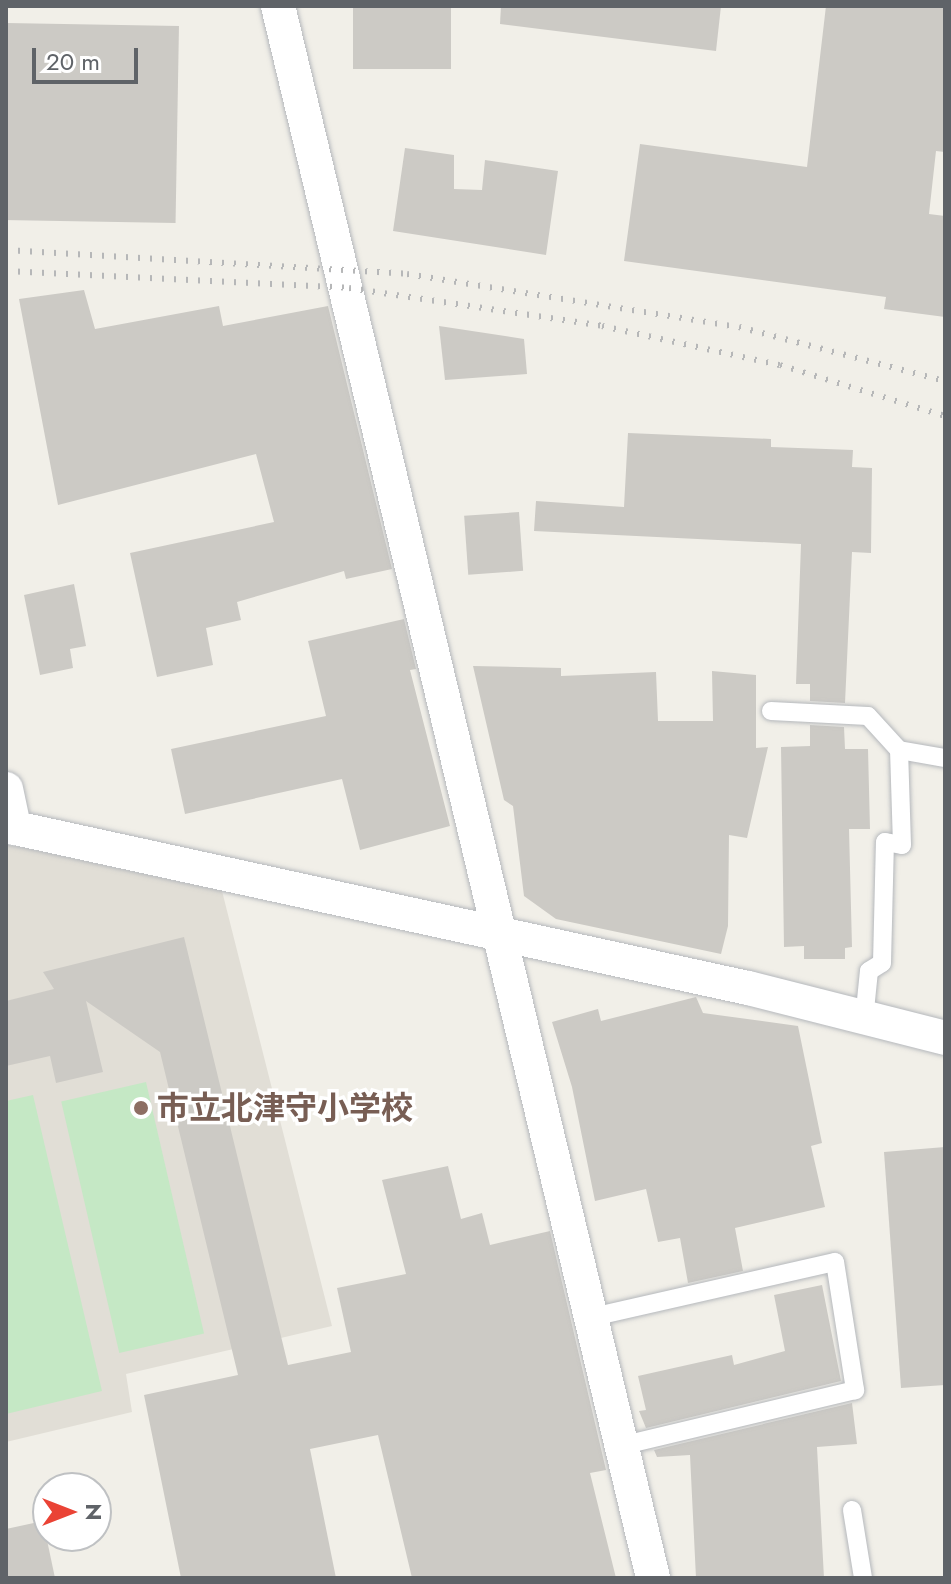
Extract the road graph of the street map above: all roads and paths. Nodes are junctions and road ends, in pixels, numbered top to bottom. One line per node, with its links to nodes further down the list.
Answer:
1 (278, 6): 7 (street)
2 (771, 711): 3 (lane)
3 (899, 750): 4 (lane); 8 (lane)
4 (945, 758)
5 (6, 789): 6 (street)
6 (10, 827): 7 (street)
7 (501, 936): 8 (street); 10 (street)
8 (864, 1020): 9 (street)
9 (945, 1038)
10 (588, 1318): 11 (street); 11 (lane)
11 (620, 1446): 13 (street)
12 (852, 1510): 14 (lane)
13 (653, 1578)
14 (863, 1578)

